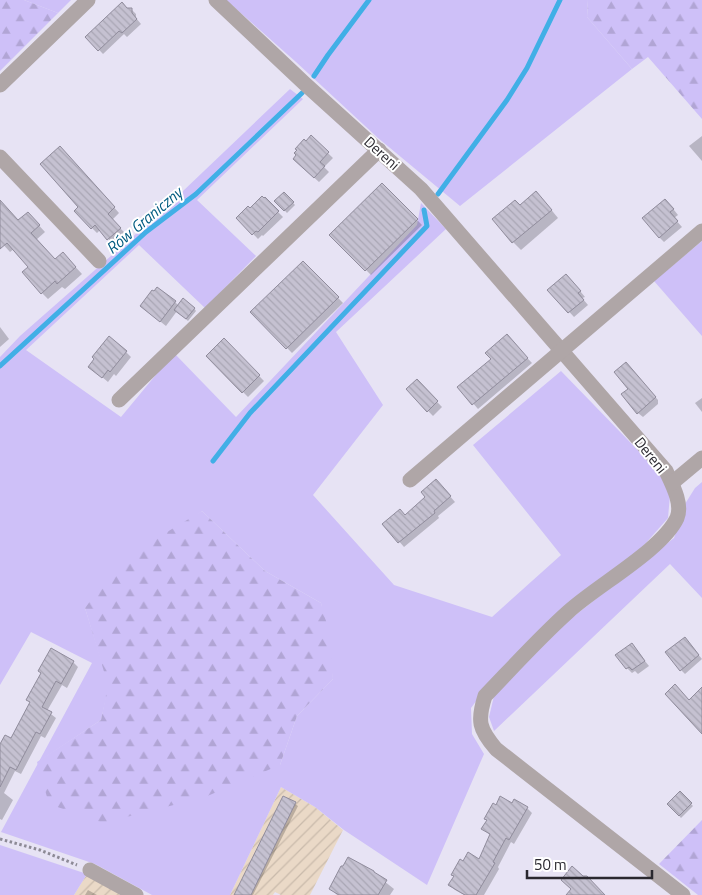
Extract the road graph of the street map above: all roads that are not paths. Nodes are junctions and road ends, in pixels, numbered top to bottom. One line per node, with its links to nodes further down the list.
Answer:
1 (88, 0): 3 (street)
2 (216, 0): 4 (street, Dereni)
3 (0, 85)
4 (380, 150): 8 (street, Dereni); 9 (street)
5 (0, 157): 7 (street)
6 (702, 231): 8 (street)
7 (99, 261)
8 (561, 350): 11 (street); 12 (street, Dereni)
9 (119, 400)
10 (702, 458): 12 (street)
11 (410, 480)
12 (672, 483): 15 (street, Dereni)
13 (90, 870): 14 (street)
14 (136, 895)
15 (683, 895)

